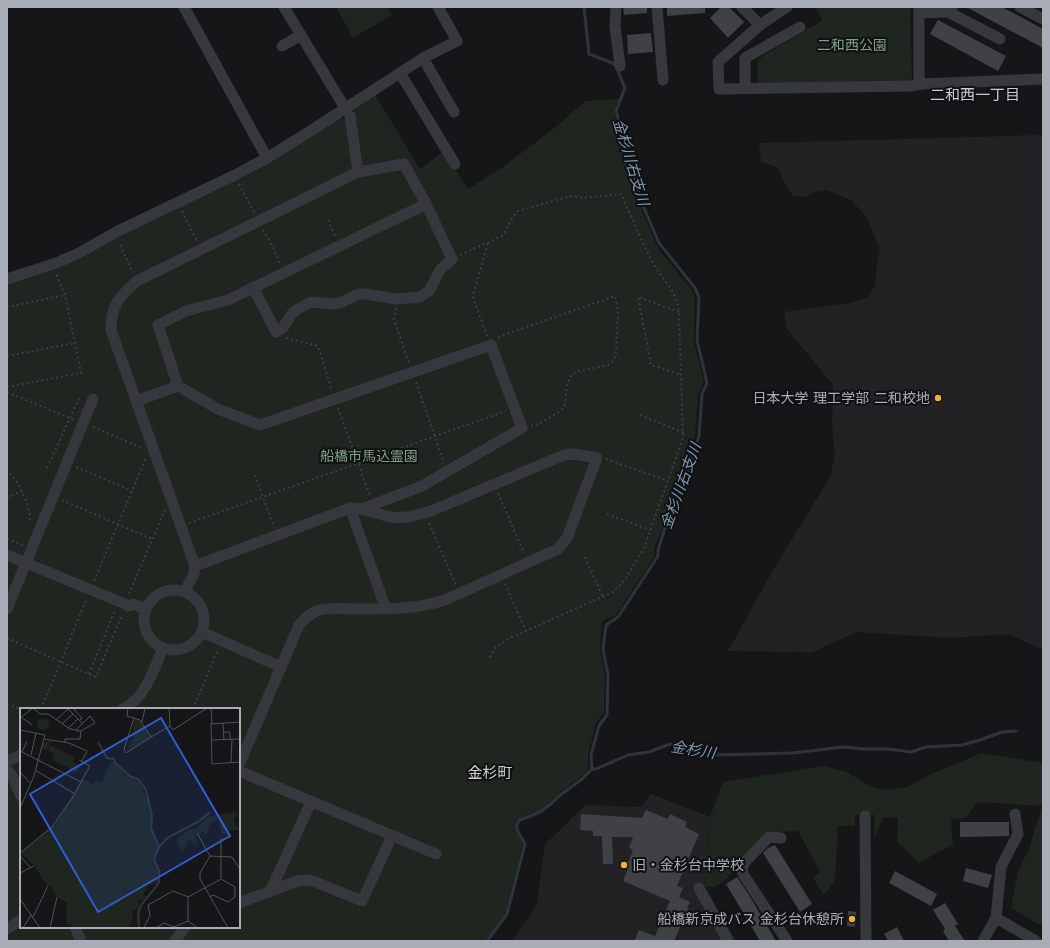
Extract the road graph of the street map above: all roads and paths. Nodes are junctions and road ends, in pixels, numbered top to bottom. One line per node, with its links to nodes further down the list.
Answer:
1 (184, 7): 26 (street)
2 (284, 7): 14 (street)
3 (438, 7): 17 (street)
4 (616, 7): 18 (street)
5 (657, 7): 21 (street)
6 (742, 7): 12 (street)
7 (787, 7): 12 (street)
8 (1020, 7): 11 (street)
9 (919, 10): 10 (street); 22 (street)
10 (950, 10): 15 (street)
11 (1043, 19)
12 (760, 24): 23 (street)
13 (800, 27): 23 (street)
14 (301, 36): 16 (street); 24 (street)
15 (1000, 39)
16 (282, 46)
17 (424, 58): 19 (street); 25 (street)
18 (620, 66)
19 (400, 73): 24 (street); 27 (street)
20 (1043, 79): 22 (street)
21 (664, 80)
22 (923, 84): 23 (street)
23 (745, 88)
24 (348, 112): 26 (street); 28 (street)
25 (454, 112)
26 (267, 158): 41 (street)
27 (455, 164)
28 (358, 172): 30 (street); 33 (street)
29 (239, 183): 33 (path)
30 (426, 204): 36 (street); 38 (street)
31 (182, 211): 37 (path)
32 (328, 220): 36 (path)
33 (258, 221): 37 (street); 40 (path)
34 (488, 242): 38 (path); 47 (path); 50 (path)
35 (120, 245): 42 (path)
36 (340, 246): 40 (street)
37 (201, 249): 42 (street)
38 (452, 258): 45 (street)
39 (56, 273): 44 (path)
40 (284, 273): 43 (street)
41 (7, 279)
42 (137, 281): 59 (street)
43 (253, 287): 45 (street); 54 (street)
44 (65, 295): 46 (path); 49 (path)
45 (397, 299): 52 (path)
46 (7, 307)
47 (679, 312): 53 (path); 53 (path)
48 (279, 337): 58 (path)
49 (75, 343): 51 (path); 55 (path)
50 (491, 345): 52 (street); 60 (street); 62 (path)
51 (7, 356)
52 (412, 372): 58 (street); 64 (path)
53 (682, 375): 63 (path)
54 (178, 386): 58 (street); 59 (street)
55 (7, 387)
56 (80, 396): 69 (path)
57 (93, 399): 67 (street)
58 (335, 399): 68 (path)
59 (136, 401): 65 (street)
60 (514, 408): 62 (street); 64 (path)
61 (640, 415): 63 (path)
62 (522, 428): 71 (street)
63 (684, 433): 73 (path)
64 (435, 436): 68 (path); 71 (path)
65 (152, 444): 76 (path); 78 (street)
66 (597, 458): 73 (path); 83 (street); 96 (street)
67 (67, 463): 76 (path); 77 (street)
68 (358, 463): 79 (path); 81 (path)
69 (47, 468)
70 (7, 469): 75 (path)
71 (447, 471): 81 (street)
72 (255, 475): 79 (path)
73 (668, 481): 89 (path)
74 (496, 490): 96 (path)
75 (23, 491): 80 (path); 88 (path)
76 (132, 491): 86 (path)
77 (54, 496): 86 (path); 97 (street)
78 (170, 496): 87 (street); 92 (path)
79 (263, 497): 87 (path); 90 (path)
80 (7, 498)
81 (373, 505): 83 (street)
82 (350, 508): 83 (street); 90 (street); 107 (street)
83 (362, 509)
84 (607, 514): 89 (path)
85 (427, 520): 102 (path)
86 (118, 524): 92 (path); 100 (path)
87 (180, 526): 98 (street)
88 (30, 528)
89 (650, 530): 103 (path)
90 (277, 535): 98 (street)
91 (7, 539): 93 (path)
92 (152, 539): 104 (path)
93 (26, 540)
94 (7, 555): 97 (street)
95 (585, 557): 103 (path)
96 (528, 562): 99 (street)
97 (27, 563): 100 (street); 105 (street)
98 (195, 566): 101 (street)
99 (501, 575): 102 (street); 108 (path)
100 (90, 590): 104 (street); 117 (path)
101 (185, 591): 106 (street); 109 (street)
102 (460, 593): 107 (street)
103 (603, 597): 108 (path)
104 (123, 604): 106 (street); 115 (path); 115 (path)
105 (7, 609)
106 (145, 609): 112 (street)
107 (386, 609): 114 (street)
108 (526, 631): 113 (path)
109 (202, 632): 111 (street); 112 (street)
110 (7, 638): 115 (path)
111 (221, 640): 114 (street); 119 (path)
112 (163, 648): 118 (street)
113 (489, 659)
114 (281, 667): 123 (street)
115 (89, 674)
116 (7, 704): 120 (path)
117 (41, 708)
118 (124, 708)
119 (193, 708)
120 (20, 710)
121 (20, 755): 122 (street)
122 (7, 761)
123 (240, 763)
124 (7, 770): 126 (street)
125 (240, 771): 127 (street)
126 (20, 794)
127 (311, 802): 130 (street); 134 (street)
128 (1015, 814): 137 (street)
129 (865, 816): 145 (street)
130 (392, 836): 132 (street); 134 (street)
131 (781, 838): 144 (street)
132 (436, 854)
133 (699, 888): 143 (street)
134 (270, 892): 135 (street)
135 (240, 903)
136 (20, 921): 140 (street)
137 (994, 922): 146 (street); 147 (street)
138 (75, 928): 141 (street)
139 (184, 928): 142 (street)
140 (7, 929)
141 (81, 940)
142 (175, 941)
143 (728, 941)
144 (787, 941)
145 (866, 941)
146 (983, 941)
147 (1036, 941)

